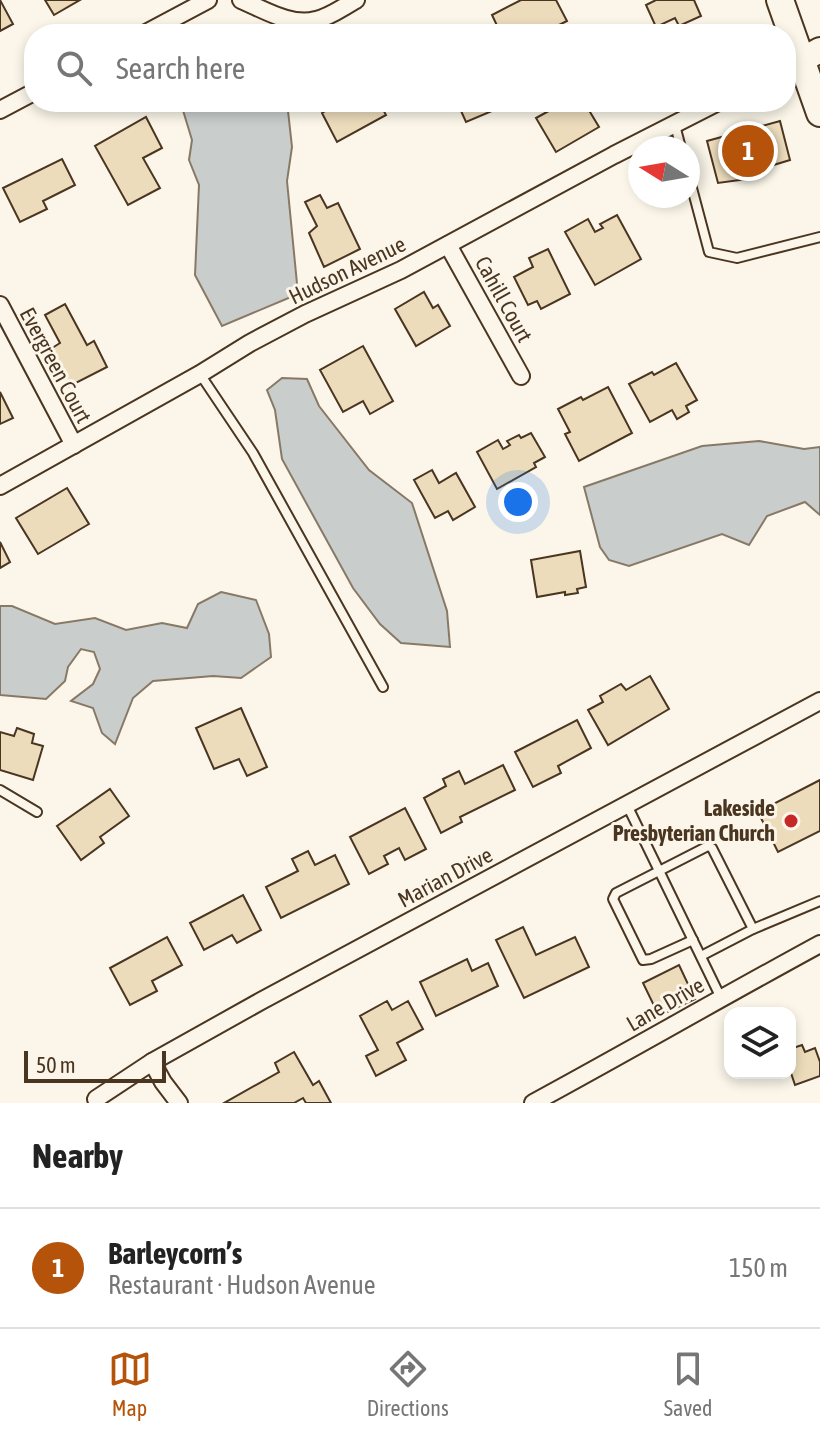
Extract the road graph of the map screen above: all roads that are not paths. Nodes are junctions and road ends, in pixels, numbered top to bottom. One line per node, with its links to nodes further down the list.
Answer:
1 (208, 0): 5 (street)
2 (241, 0): 3 (street)
3 (356, 0)
4 (780, 0): 6 (main road)
5 (163, 24)
6 (789, 24)
7 (803, 59): 11 (main road)
8 (24, 97): 9 (street)
9 (0, 110)
10 (698, 112): 12 (street, Hudson Avenue)
11 (820, 113)
12 (675, 124): 13 (lane); 16 (street, Hudson Avenue)
13 (678, 136)
14 (697, 208): 15 (lane)
15 (820, 237)
16 (448, 245): 18 (street, Hudson Avenue); 19 (street, Cahill Court)
17 (0, 305): 20 (street, Evergreen Court)
18 (200, 374): 20 (street, Hudson Avenue); 22 (lane)
19 (521, 376)
20 (74, 445): 21 (street, Hudson Avenue)
21 (0, 486)
22 (383, 687)
23 (820, 701): 25 (street, Marian Drive)
24 (0, 790): 26 (lane)
25 (627, 805): 27 (lane); 34 (street, Marian Drive)
26 (37, 812)
27 (660, 870): 29 (lane); 30 (lane); 30 (lane)
28 (820, 901): 29 (lane)
29 (753, 929): 32 (lane)
30 (693, 940): 32 (lane)
31 (820, 944): 33 (street, Lane Drive)
32 (701, 956): 33 (lane)
33 (721, 998): 37 (street, Lane Drive)
34 (152, 1062): 35 (street, Marian Drive); 36 (street)
35 (96, 1099)
36 (179, 1103)
37 (533, 1103)

